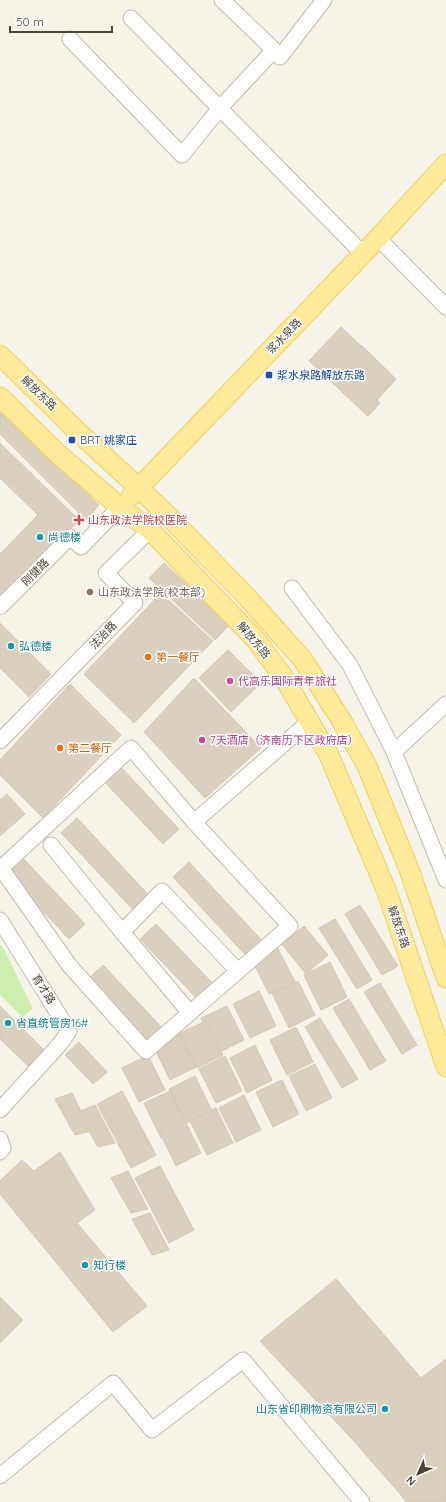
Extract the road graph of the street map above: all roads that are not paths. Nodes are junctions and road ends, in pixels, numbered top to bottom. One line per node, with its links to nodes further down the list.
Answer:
1 (222, 0): 6 (street)
2 (324, 0): 5 (street)
3 (131, 18): 6 (street)
4 (70, 39): 6 (street)
5 (280, 57)
6 (220, 108): 9 (street)
7 (446, 164): 8 (main road, 浆水泉路)
8 (378, 238): 9 (main road, 浆水泉路); 10 (street)
9 (363, 254): 13 (main road, 浆水泉路)
10 (446, 307)
11 (0, 355): 13 (main road, 解放东路)
12 (0, 397): 14 (main road, 解放东路)
13 (139, 488): 14 (main road, 浆水泉路); 28 (main road, 解放东路)
14 (120, 507): 15 (main road, 解放东路); 17 (street, 刚健路)
15 (150, 530): 19 (main road, 解放东路); 20 (street, 法治路)
16 (292, 588): 21 (street)
17 (0, 607)
18 (446, 704): 21 (street)
19 (309, 722): 22 (street); 30 (main road, 解放东路)
20 (0, 741)
21 (394, 752): 24 (street)
22 (194, 822): 27 (street); 29 (street)
23 (51, 845): 26 (street)
24 (446, 880)
25 (0, 920): 31 (street, 育才路)
26 (122, 932): 27 (street); 29 (street)
27 (238, 971): 29 (street)
28 (446, 978)
29 (190, 1013)
30 (446, 1067)
31 (0, 1110)
32 (0, 1139): 33 (street)
33 (0, 1152)
34 (0, 1476): 35 (street)
35 (362, 1502)

